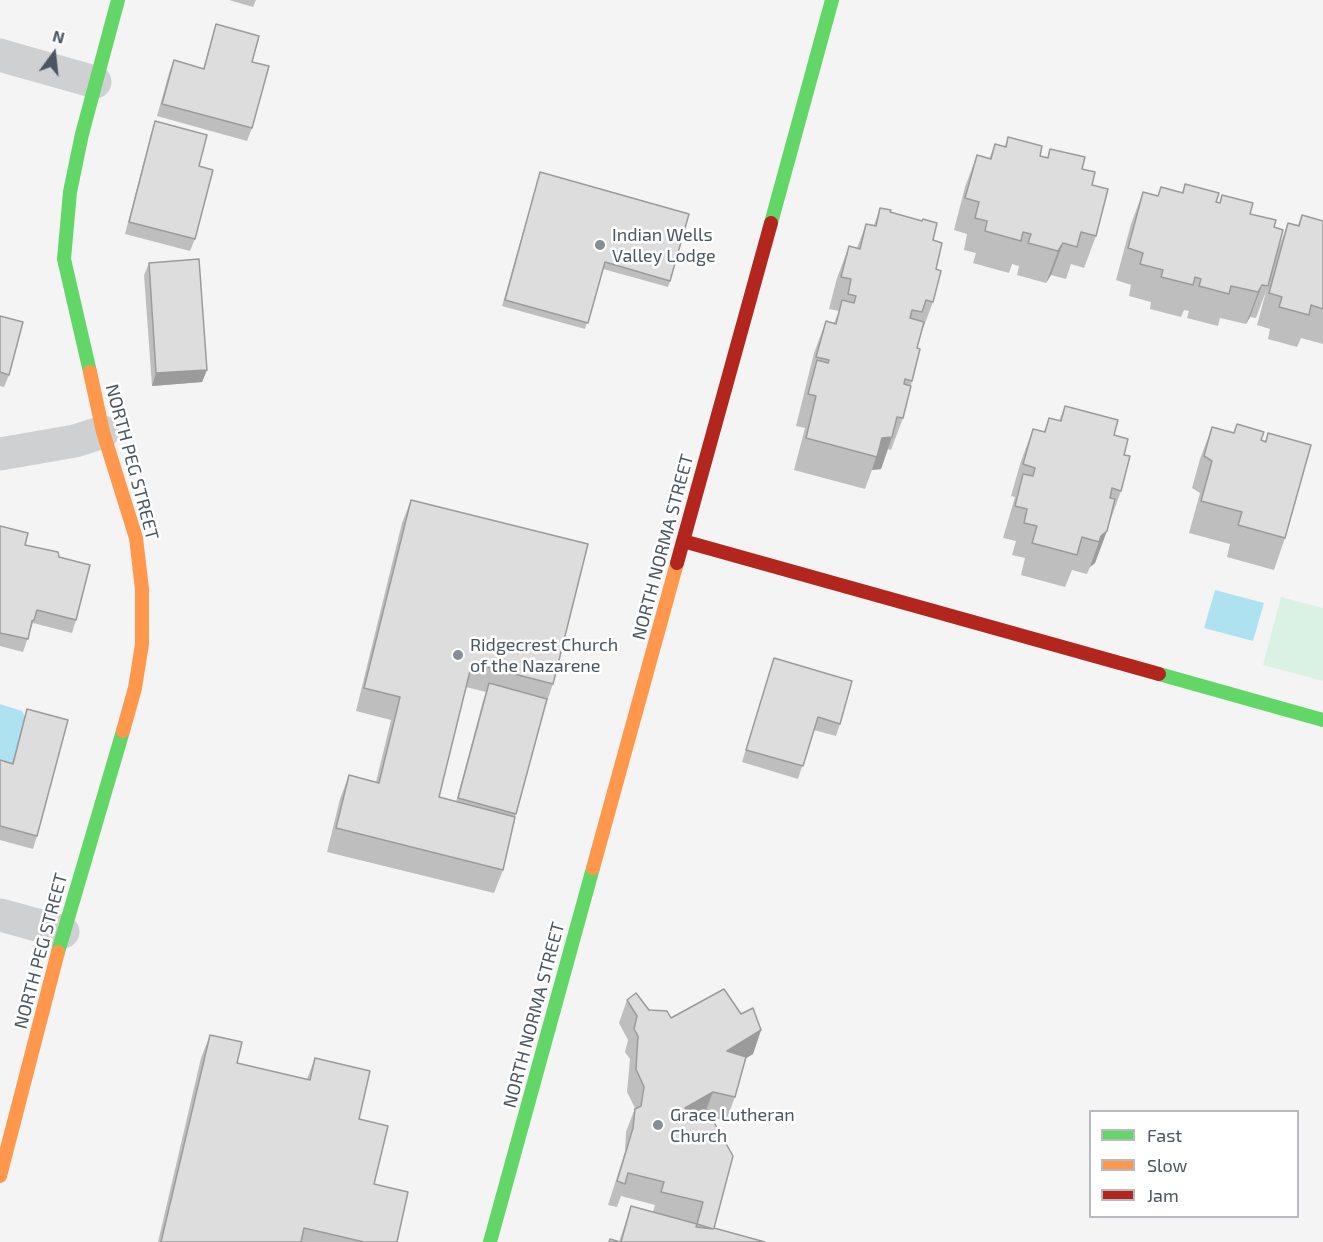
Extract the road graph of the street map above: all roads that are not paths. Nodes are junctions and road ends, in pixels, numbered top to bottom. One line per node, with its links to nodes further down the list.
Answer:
1 (118, 0): 4 (street, NORTH PEG STREET)
2 (832, 0): 7 (street, NORTH NORMA STREET)
3 (0, 55): 4 (street)
4 (95, 82): 5 (street, NORTH PEG STREET)
5 (104, 432): 6 (street); 10 (street, NORTH PEG STREET)
6 (0, 454)
7 (683, 541): 8 (street); 12 (street, NORTH NORMA STREET)
8 (1323, 720)
9 (0, 915): 10 (street)
10 (63, 932): 11 (street, NORTH PEG STREET)
11 (0, 1176)
12 (489, 1242)

